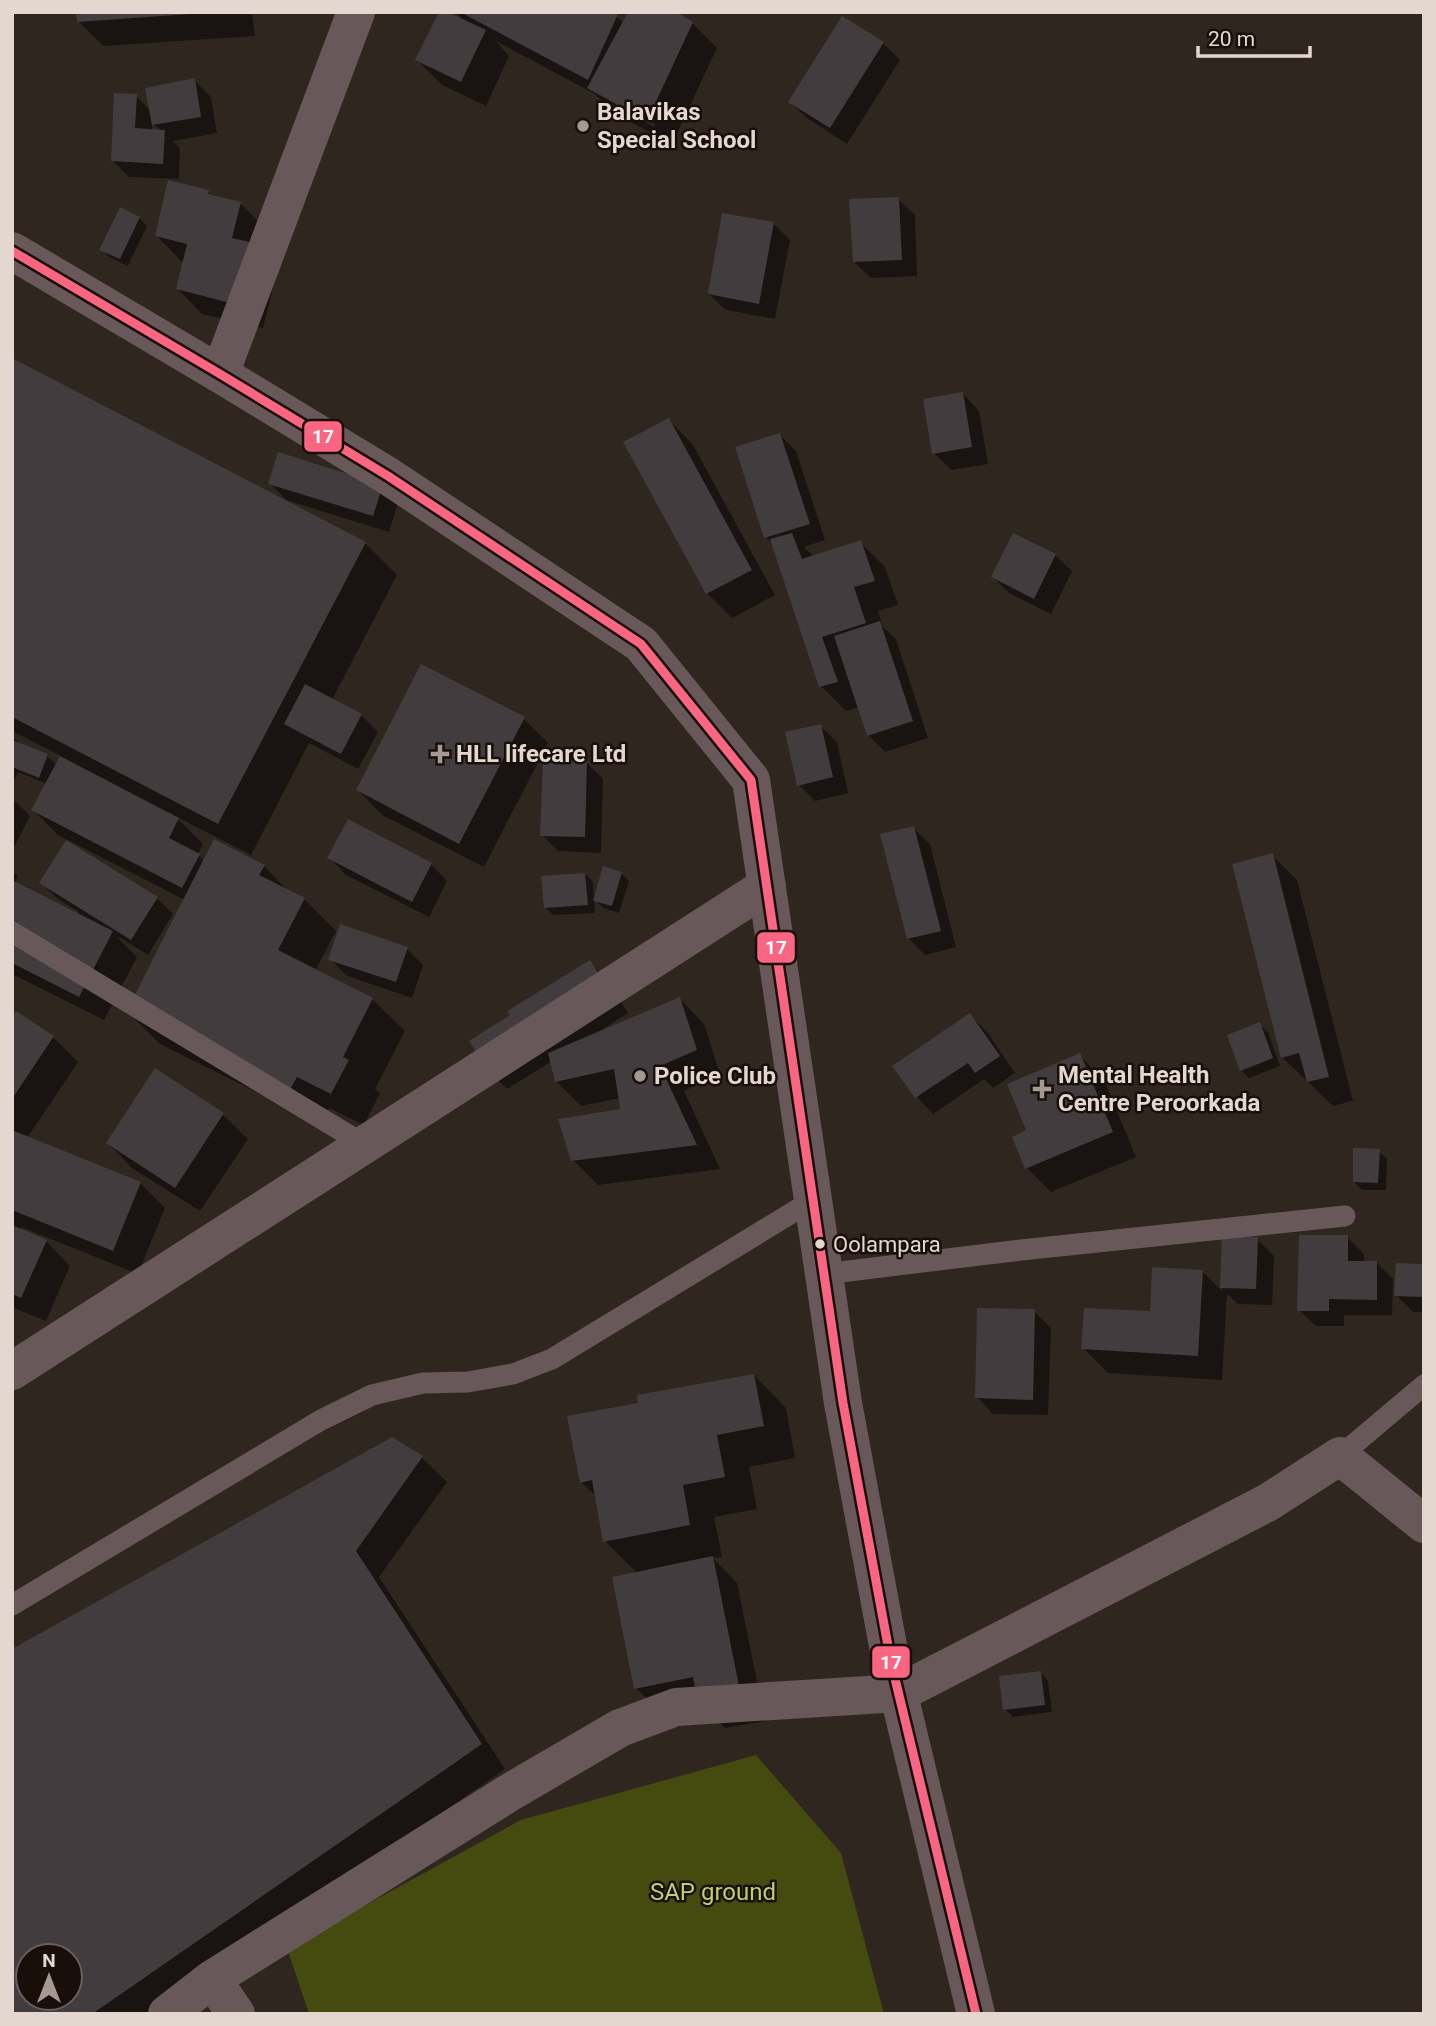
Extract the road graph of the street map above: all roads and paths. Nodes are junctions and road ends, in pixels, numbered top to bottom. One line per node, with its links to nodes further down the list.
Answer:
1 (356, 12): 3 (street)
2 (12, 251): 3 (street)
3 (220, 374): 4 (street)
4 (767, 886): 6 (street); 7 (street)
5 (12, 932): 6 (lane)
6 (365, 1145): 10 (street)
7 (813, 1200): 9 (street); 14 (lane)
8 (1345, 1216): 9 (lane)
9 (824, 1274): 15 (street)
10 (12, 1371)
11 (1424, 1385): 12 (lane)
12 (1340, 1456): 13 (street); 15 (street)
13 (1424, 1524)
14 (12, 1605)
15 (899, 1693): 16 (street); 19 (street)
16 (212, 1979): 17 (street); 18 (street)
17 (167, 2014)
18 (236, 2014)
19 (976, 2014)

